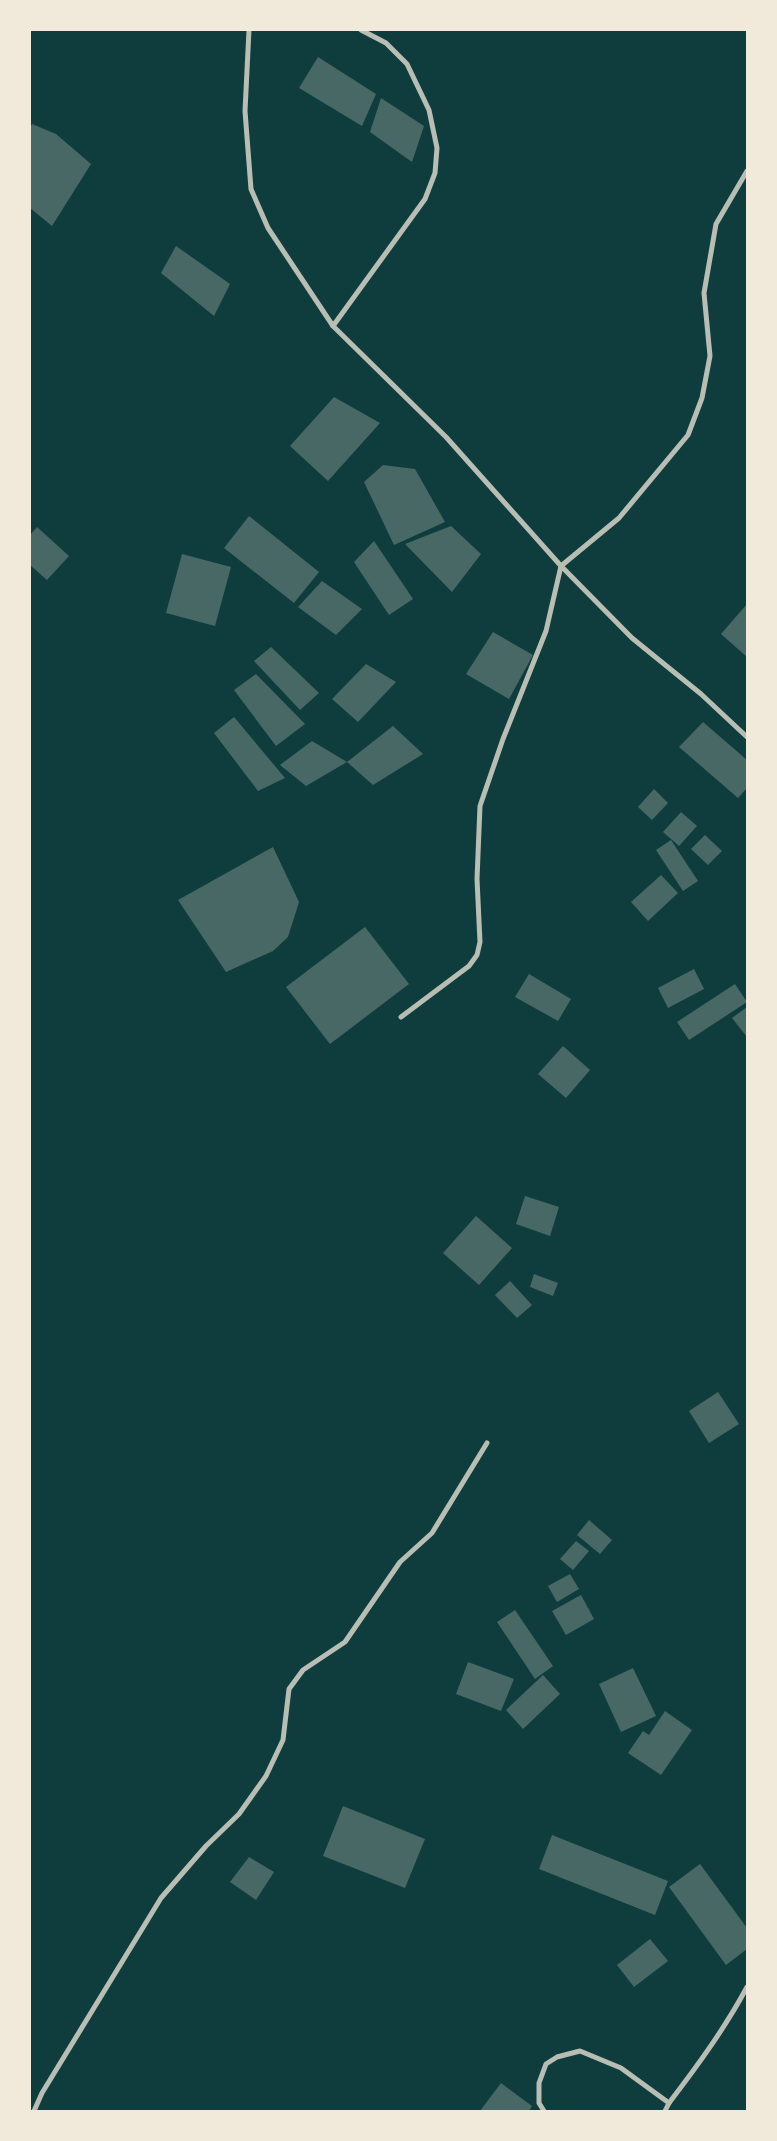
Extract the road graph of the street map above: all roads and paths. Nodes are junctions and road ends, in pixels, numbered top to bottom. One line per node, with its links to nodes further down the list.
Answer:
1 (249, 30): 4 (street)
2 (361, 30): 4 (street)
3 (747, 172): 5 (street)
4 (333, 326): 5 (street)
5 (561, 566): 6 (street); 7 (street)
6 (747, 737)
7 (401, 1018)
8 (487, 1443): 11 (street)
9 (747, 1987): 10 (street)
10 (669, 2103): 12 (street); 13 (street)
11 (34, 2111)
12 (544, 2111)
13 (665, 2111)

